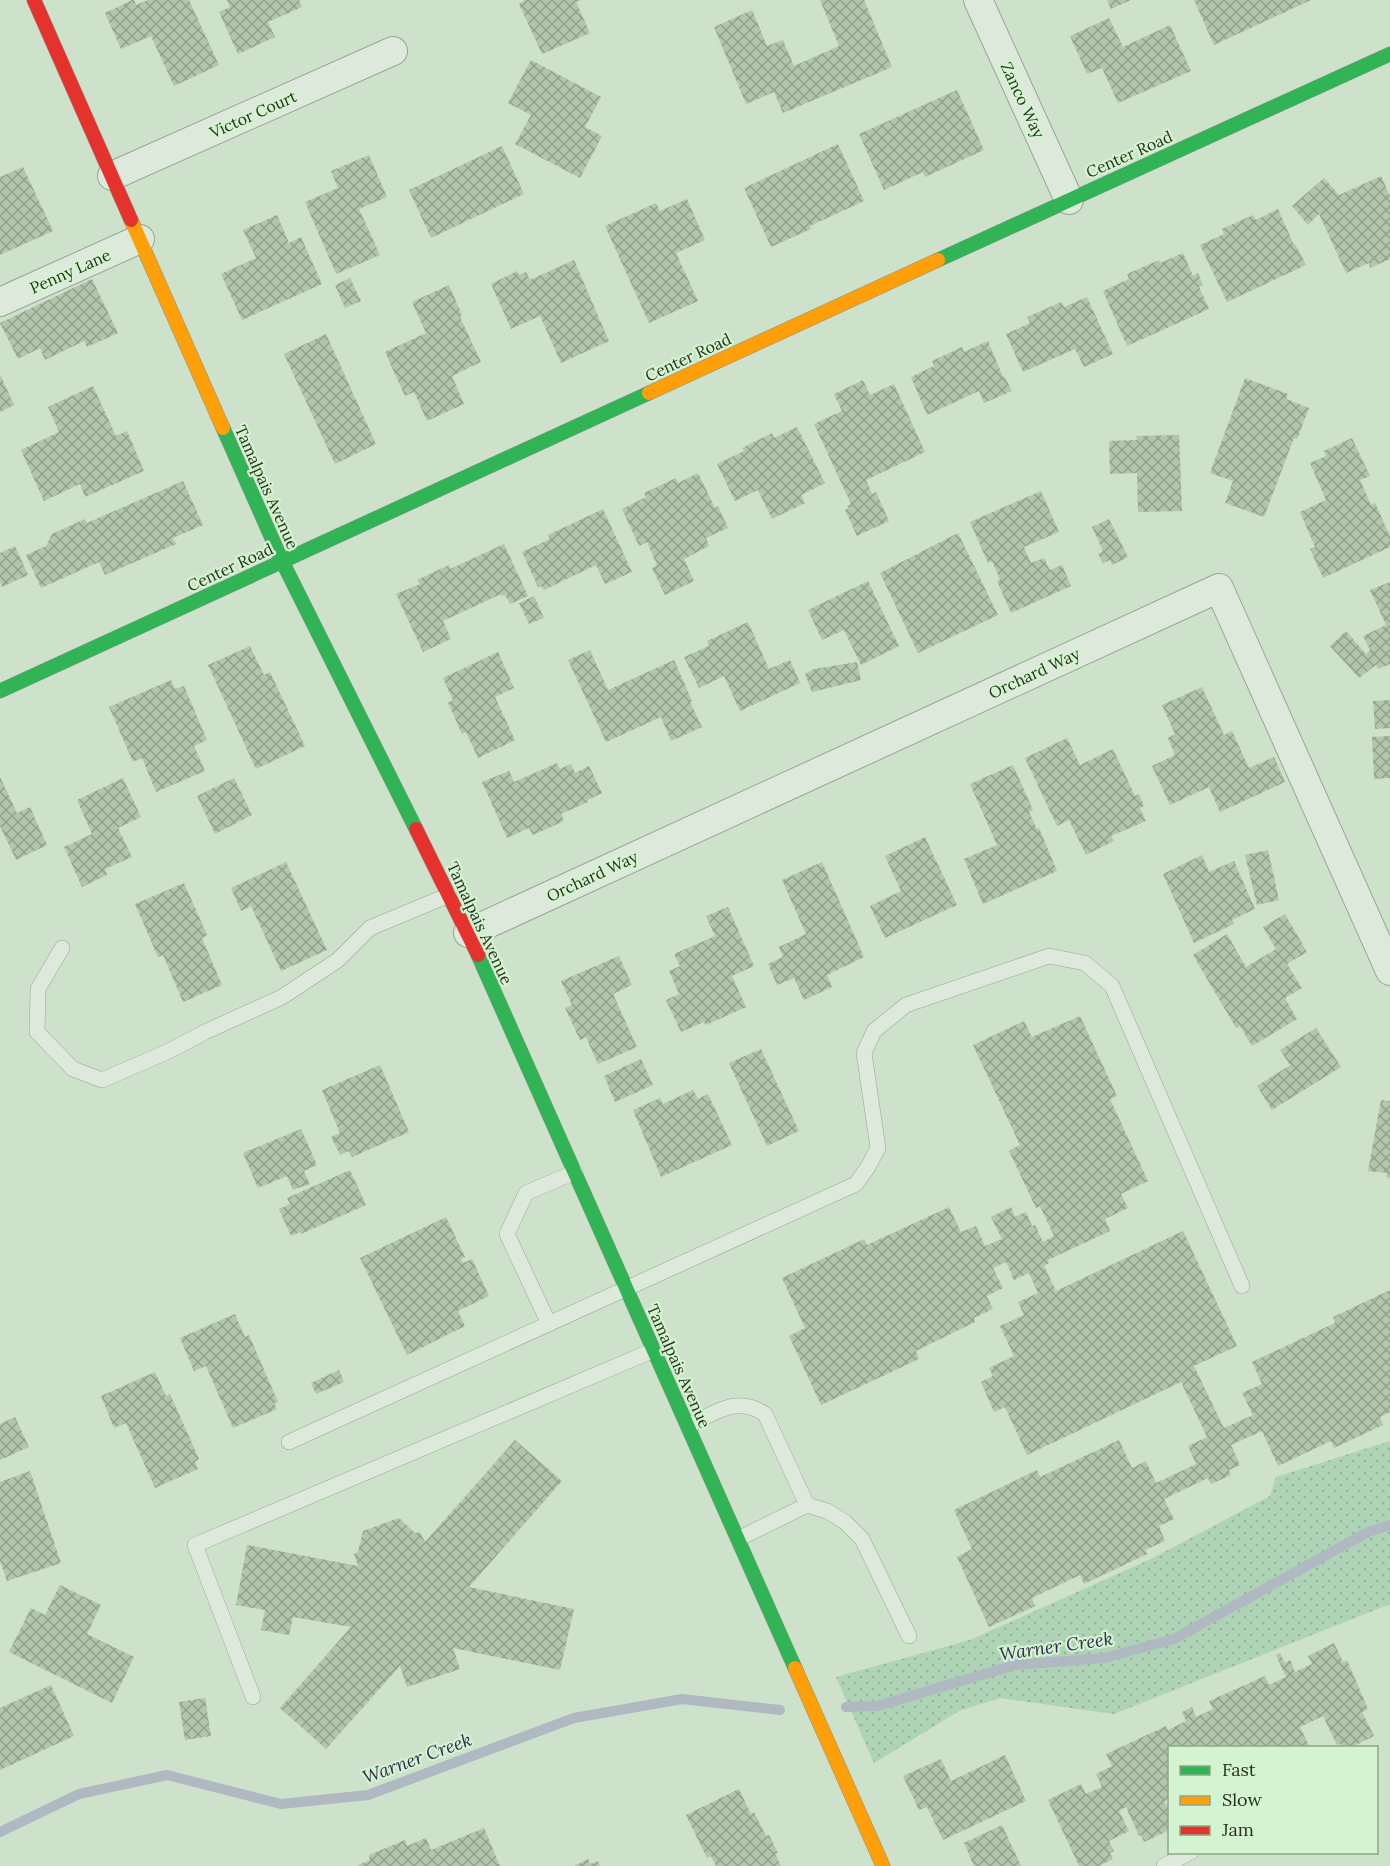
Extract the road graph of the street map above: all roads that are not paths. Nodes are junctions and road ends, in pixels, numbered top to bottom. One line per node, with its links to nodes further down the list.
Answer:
1 (34, 0): 5 (street, Tamalpais Avenue)
2 (978, 0): 6 (street, Zanco Way)
3 (393, 51): 5 (street, Victor Court)
4 (1390, 54): 6 (street, Center Road)
5 (112, 176): 7 (street, Tamalpais Avenue)
6 (1069, 200): 9 (street, Center Road)
7 (140, 239): 8 (street, Penny Lane); 9 (street, Tamalpais Avenue)
8 (0, 302)
9 (282, 561): 10 (street, Center Road); 11 (street, Tamalpais Avenue)
10 (0, 691)
11 (449, 894): 12 (street, Tamalpais Avenue); 13 (lane)
12 (468, 933): 14 (street, Orchard Way); 15 (street, Tamalpais Avenue)
13 (62, 948)
14 (1390, 971)
15 (575, 1172): 17 (street, Tamalpais Avenue); 18 (lane)
16 (1242, 1286): 17 (lane)
17 (626, 1288): 18 (lane); 19 (street, Tamalpais Avenue)
18 (549, 1324): 21 (lane)
19 (654, 1350): 20 (street, Tamalpais Avenue); 25 (lane)
20 (688, 1426): 22 (lane); 23 (street, Tamalpais Avenue)
21 (289, 1442)
22 (807, 1505): 23 (lane); 24 (lane)
23 (738, 1539): 27 (street, Tamalpais Avenue)
24 (909, 1636)
25 (253, 1697)
26 (1187, 1854): 28 (lane)
27 (883, 1866)
28 (1164, 1866)

